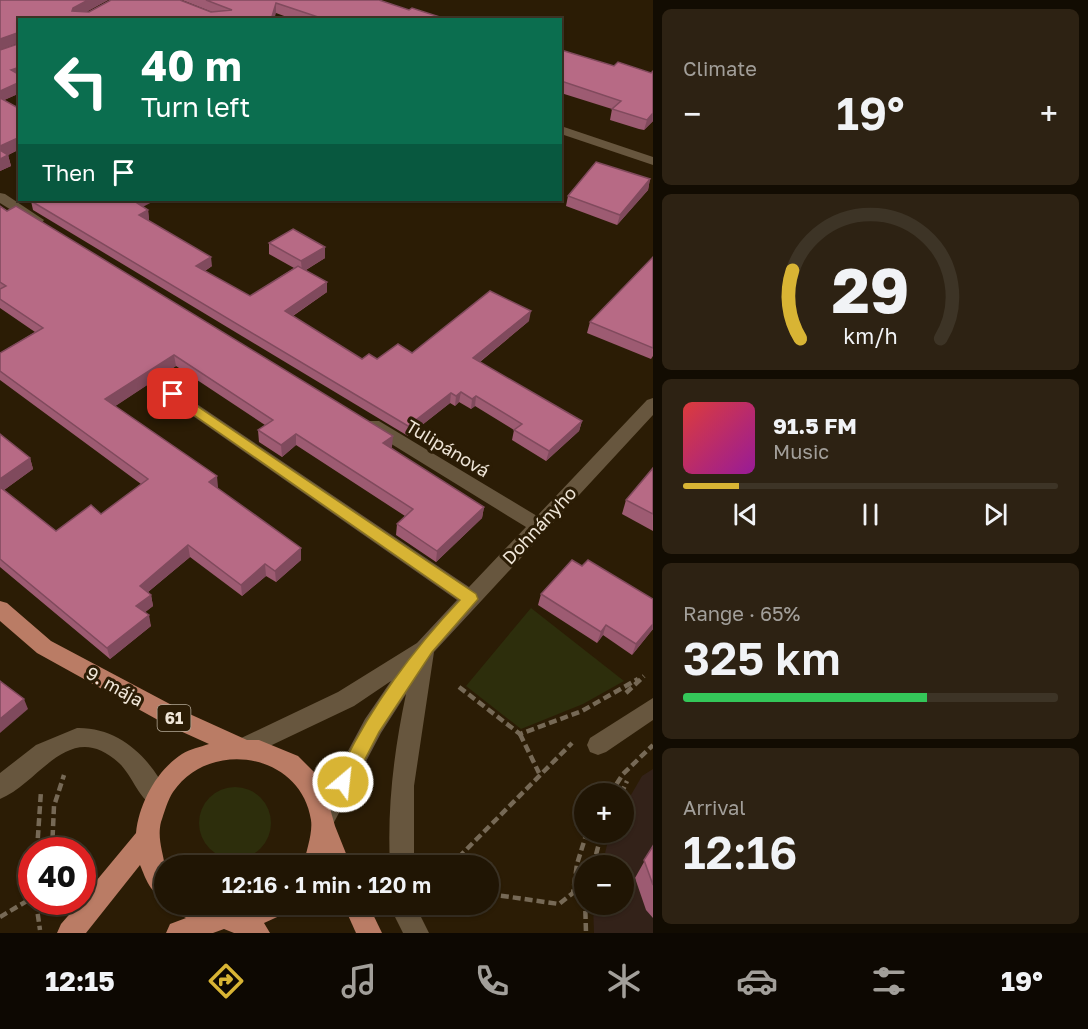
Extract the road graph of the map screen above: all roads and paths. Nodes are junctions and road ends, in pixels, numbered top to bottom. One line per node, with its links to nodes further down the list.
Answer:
1 (562, 130): 2 (street)
2 (653, 160)
3 (0, 197): 4 (street)
4 (50, 228)
5 (173, 394): 9 (street)
6 (653, 404): 8 (street, Dohnányho)
7 (363, 419): 8 (street, Tulipánová)
8 (539, 526): 9 (street, Dohnányho)
9 (471, 599): 11 (street, Dohnányho)
10 (0, 609): 19 (main road, 9. mája / 61)
11 (426, 647): 19 (street, Dohnányho); 26 (street, Dohnányho); 33 (street)
12 (459, 687): 15 (path)
13 (618, 700): 15 (path)
14 (653, 708): 17 (street)
15 (520, 734): 21 (path)
16 (574, 741): 21 (path)
17 (598, 745)
18 (653, 745): 23 (path)
19 (242, 747): 25 (main road, 61); 26 (main road, 61)
20 (69, 768): 28 (path)
21 (539, 773): 34 (path)
22 (43, 782): 27 (path)
23 (617, 783)
24 (0, 788): 25 (street)
25 (158, 796): 29 (main road, 61)
26 (324, 825): 31 (main road); 32 (main road, 61)
27 (38, 837)
28 (53, 837)
29 (147, 838): 35 (main road, 61); 47 (main road, 61)
30 (584, 843): 36 (path)
31 (317, 855)
32 (335, 855)
33 (401, 855)
34 (461, 855)
35 (154, 868)
36 (499, 895)
37 (18, 906): 44 (path)
38 (38, 915): 46 (path)
39 (216, 915): 45 (main road)
40 (252, 915): 45 (main road)
41 (361, 915): 50 (main road)
42 (408, 915): 51 (street)
43 (585, 915): 52 (path)
44 (0, 917)
45 (228, 917): 48 (main road); 49 (main road)
46 (41, 933)
47 (70, 933)
48 (179, 933)
49 (257, 933)
50 (369, 933)
51 (416, 933)
52 (586, 933)

